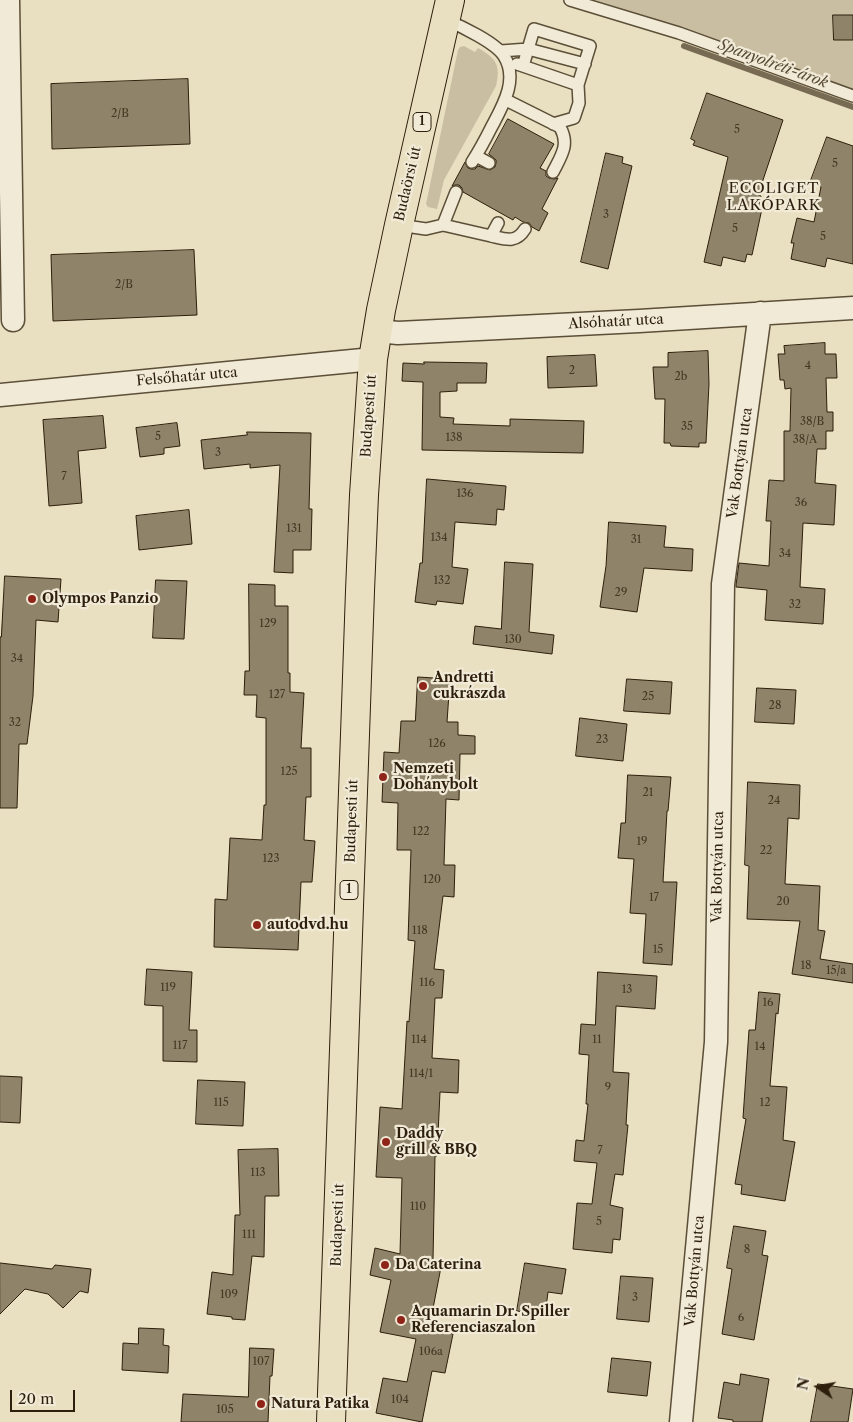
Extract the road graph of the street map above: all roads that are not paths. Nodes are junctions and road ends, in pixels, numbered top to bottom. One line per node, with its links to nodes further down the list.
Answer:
1 (8, 0): 22 (street)
2 (570, 0): 9 (lane)
3 (447, 10): 5 (lane); 16 (main road, Budaörsi út / 1)
4 (528, 49): 5 (lane); 6 (lane); 6 (lane); 7 (lane)
5 (504, 56): 7 (lane); 10 (lane)
6 (585, 64): 8 (lane)
7 (522, 66): 8 (lane)
8 (578, 85): 11 (lane)
9 (853, 96)
10 (506, 100): 11 (lane); 12 (lane)
11 (553, 124): 13 (lane)
12 (489, 163)
13 (553, 172)
14 (456, 192): 17 (lane)
15 (498, 223): 19 (lane)
16 (399, 225): 17 (lane); 23 (main road, Budaörsi út / 1)
17 (443, 225): 19 (lane)
18 (524, 228): 19 (lane)
19 (491, 236)
20 (853, 308): 21 (street, Alsóhatár utca)
21 (760, 313): 23 (street, Alsóhatár utca); 27 (street, Vak Bottyán utca)
22 (13, 320)
23 (380, 320): 24 (main road, Budapesti út / 1)
24 (374, 359): 25 (street, Felsőhatár utca); 26 (main road, Budapesti út / 1)
25 (0, 395)
26 (335, 1421)
27 (681, 1422)

